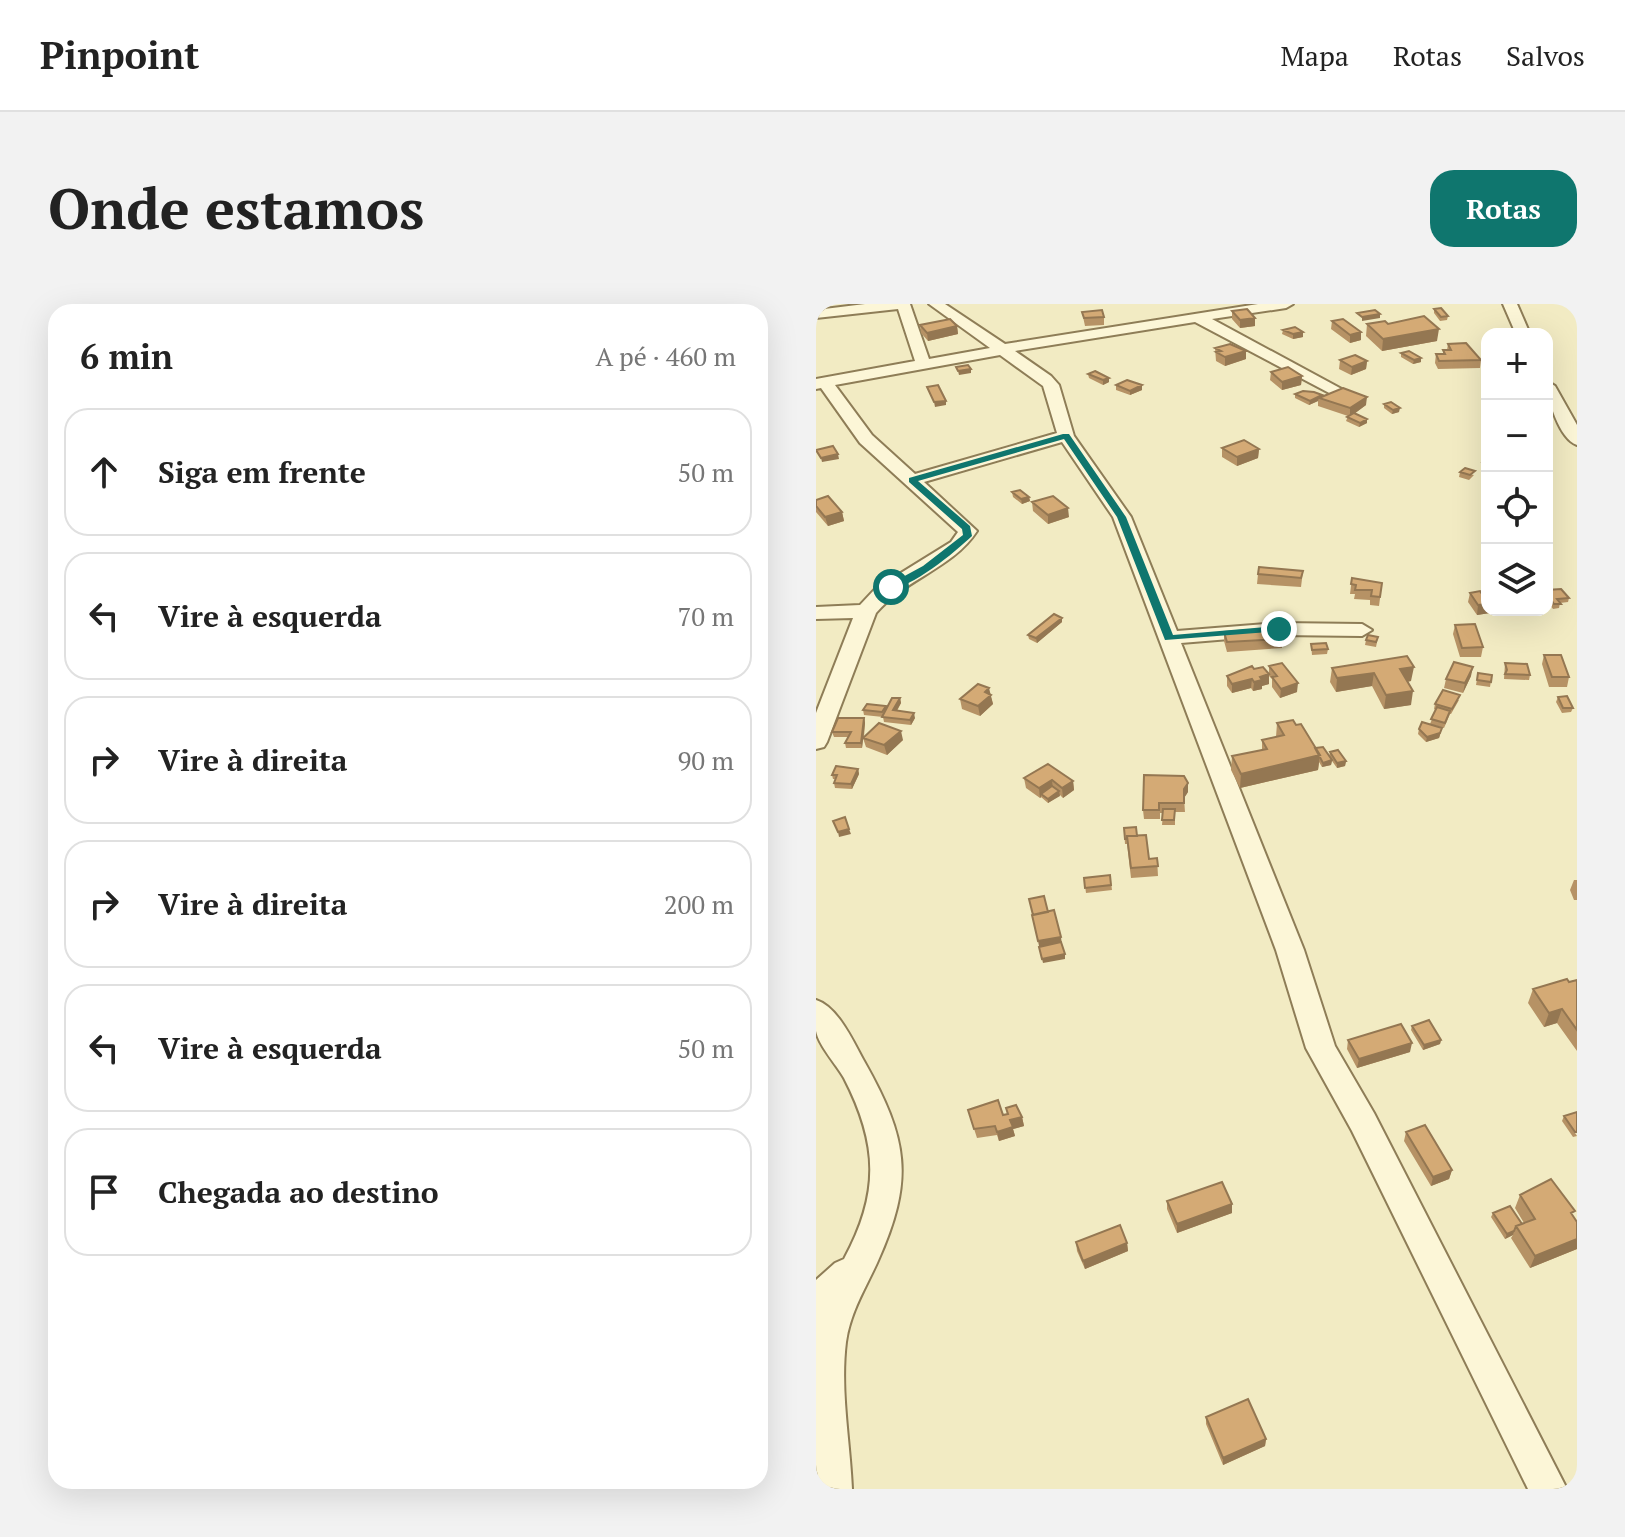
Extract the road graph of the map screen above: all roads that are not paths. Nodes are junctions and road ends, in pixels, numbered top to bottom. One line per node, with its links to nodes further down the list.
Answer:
1 (902, 304): 6 (street); 10 (street)
2 (936, 304): 9 (street)
3 (1286, 304): 5 (street)
4 (1510, 304): 8 (street)
5 (1214, 310): 7 (street)
6 (816, 314)
7 (1200, 319): 9 (street); 12 (street)
8 (1520, 328)
9 (993, 343): 10 (street); 14 (street)
10 (924, 365): 11 (street)
11 (820, 383): 16 (street)
12 (1341, 393)
13 (1553, 397): 15 (street)
14 (1066, 436): 16 (street); 20 (street)
15 (1577, 440)
16 (912, 480): 17 (street)
17 (866, 611): 18 (street); 21 (street)
18 (816, 613)
19 (1362, 630): 20 (street)
20 (1169, 638): 26 (street)
21 (816, 742)
22 (816, 1011): 23 (street)
23 (856, 1267): 24 (street); 25 (street)
24 (816, 1302)
25 (833, 1489)
26 (1548, 1489)

